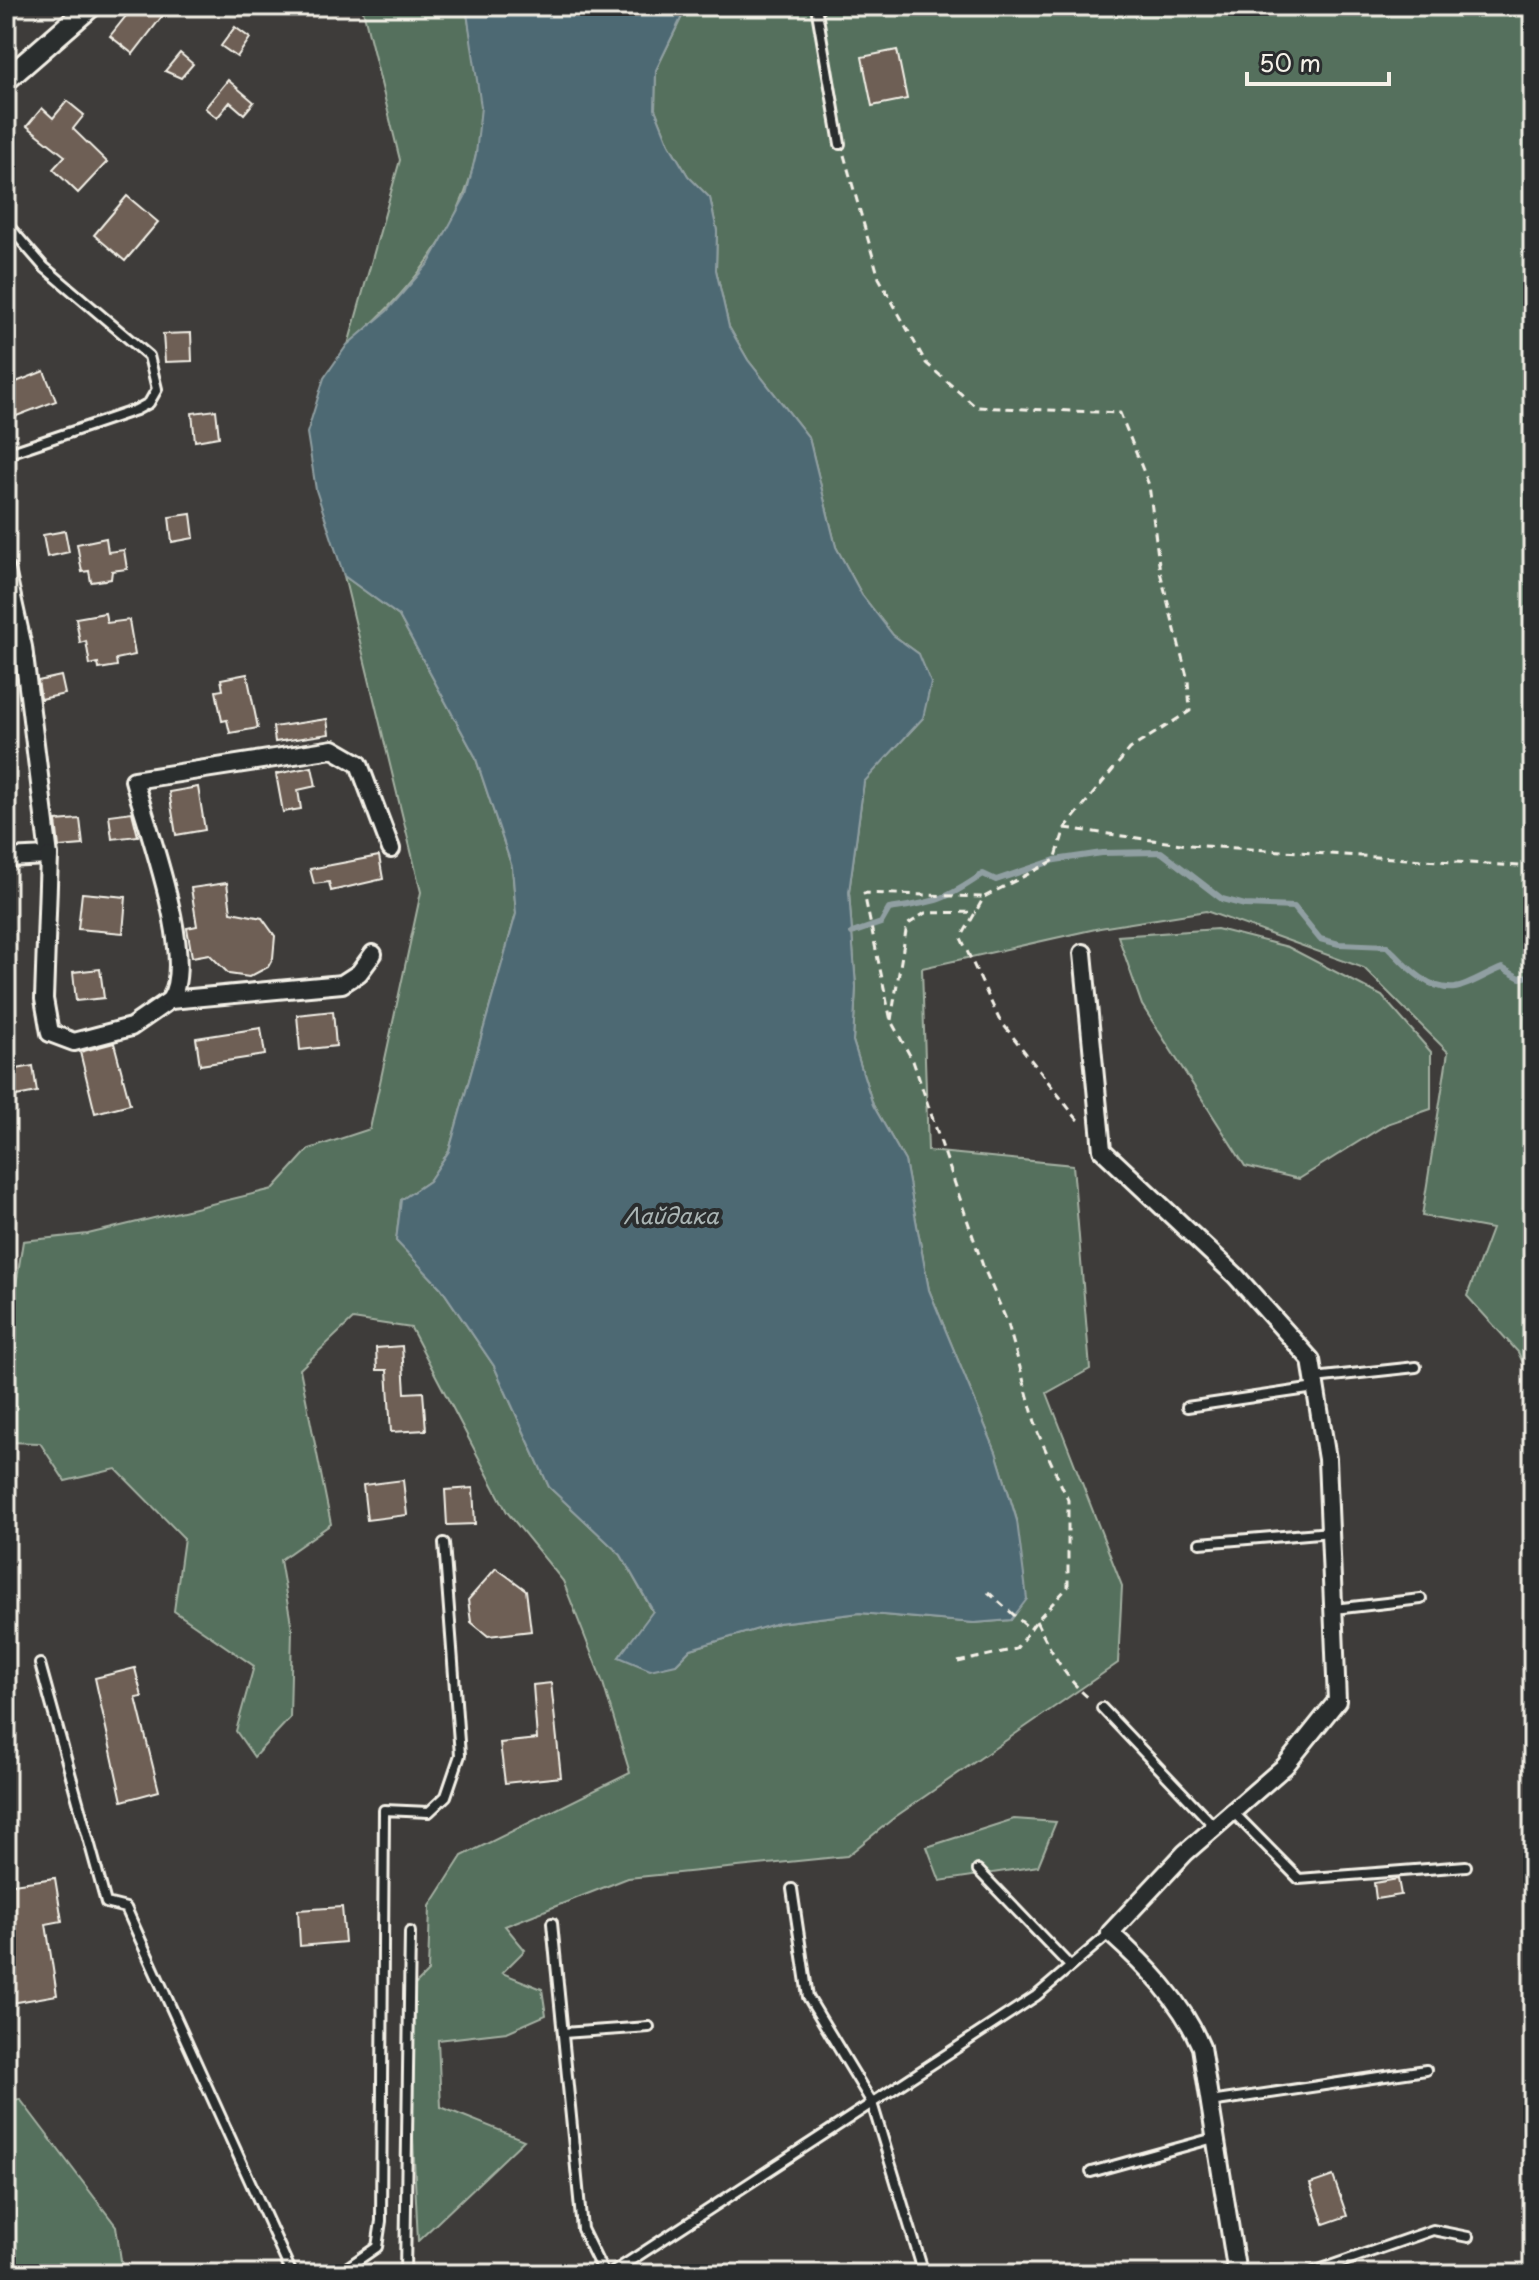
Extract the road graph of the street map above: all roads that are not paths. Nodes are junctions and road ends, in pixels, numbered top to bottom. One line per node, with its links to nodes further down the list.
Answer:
1 (91, 6): 3 (street)
2 (816, 6): 4 (lane)
3 (6, 80)
4 (840, 144)
5 (6, 223): 6 (lane)
6 (6, 454)
7 (6, 570): 9 (street)
8 (391, 849): 13 (street)
9 (49, 856): 10 (street); 13 (street)
10 (6, 858)
11 (1083, 953): 15 (street)
12 (373, 954): 13 (street)
13 (170, 1000)
14 (1416, 1367): 15 (lane)
15 (1314, 1383): 16 (lane); 17 (street)
16 (1187, 1407)
17 (1332, 1532): 19 (lane); 21 (street)
18 (444, 1543): 42 (lane)
19 (1200, 1543)
20 (1421, 1599): 21 (lane)
21 (1334, 1609): 24 (street)
22 (40, 1664): 41 (lane)
23 (1102, 1708): 25 (lane)
24 (1234, 1813): 25 (street); 26 (lane)
25 (1216, 1827): 31 (street)
26 (1466, 1866)
27 (978, 1870): 32 (lane)
28 (792, 1889): 37 (lane)
29 (552, 1923): 34 (lane)
30 (410, 1932): 43 (lane)
31 (1110, 1933): 32 (lane); 36 (street)
32 (1069, 1965): 37 (lane)
33 (649, 2027): 34 (lane)
34 (563, 2033): 44 (lane)
35 (1426, 2070): 36 (lane)
36 (1209, 2102): 38 (street)
37 (872, 2103): 45 (lane); 46 (lane)
38 (1214, 2138): 39 (lane); 47 (street)
39 (1091, 2172)
40 (1468, 2237): 48 (lane)
41 (292, 2274)
42 (338, 2274)
43 (405, 2274)
44 (604, 2274)
45 (610, 2274)
46 (924, 2274)
47 (1237, 2274)
48 (1307, 2274)

